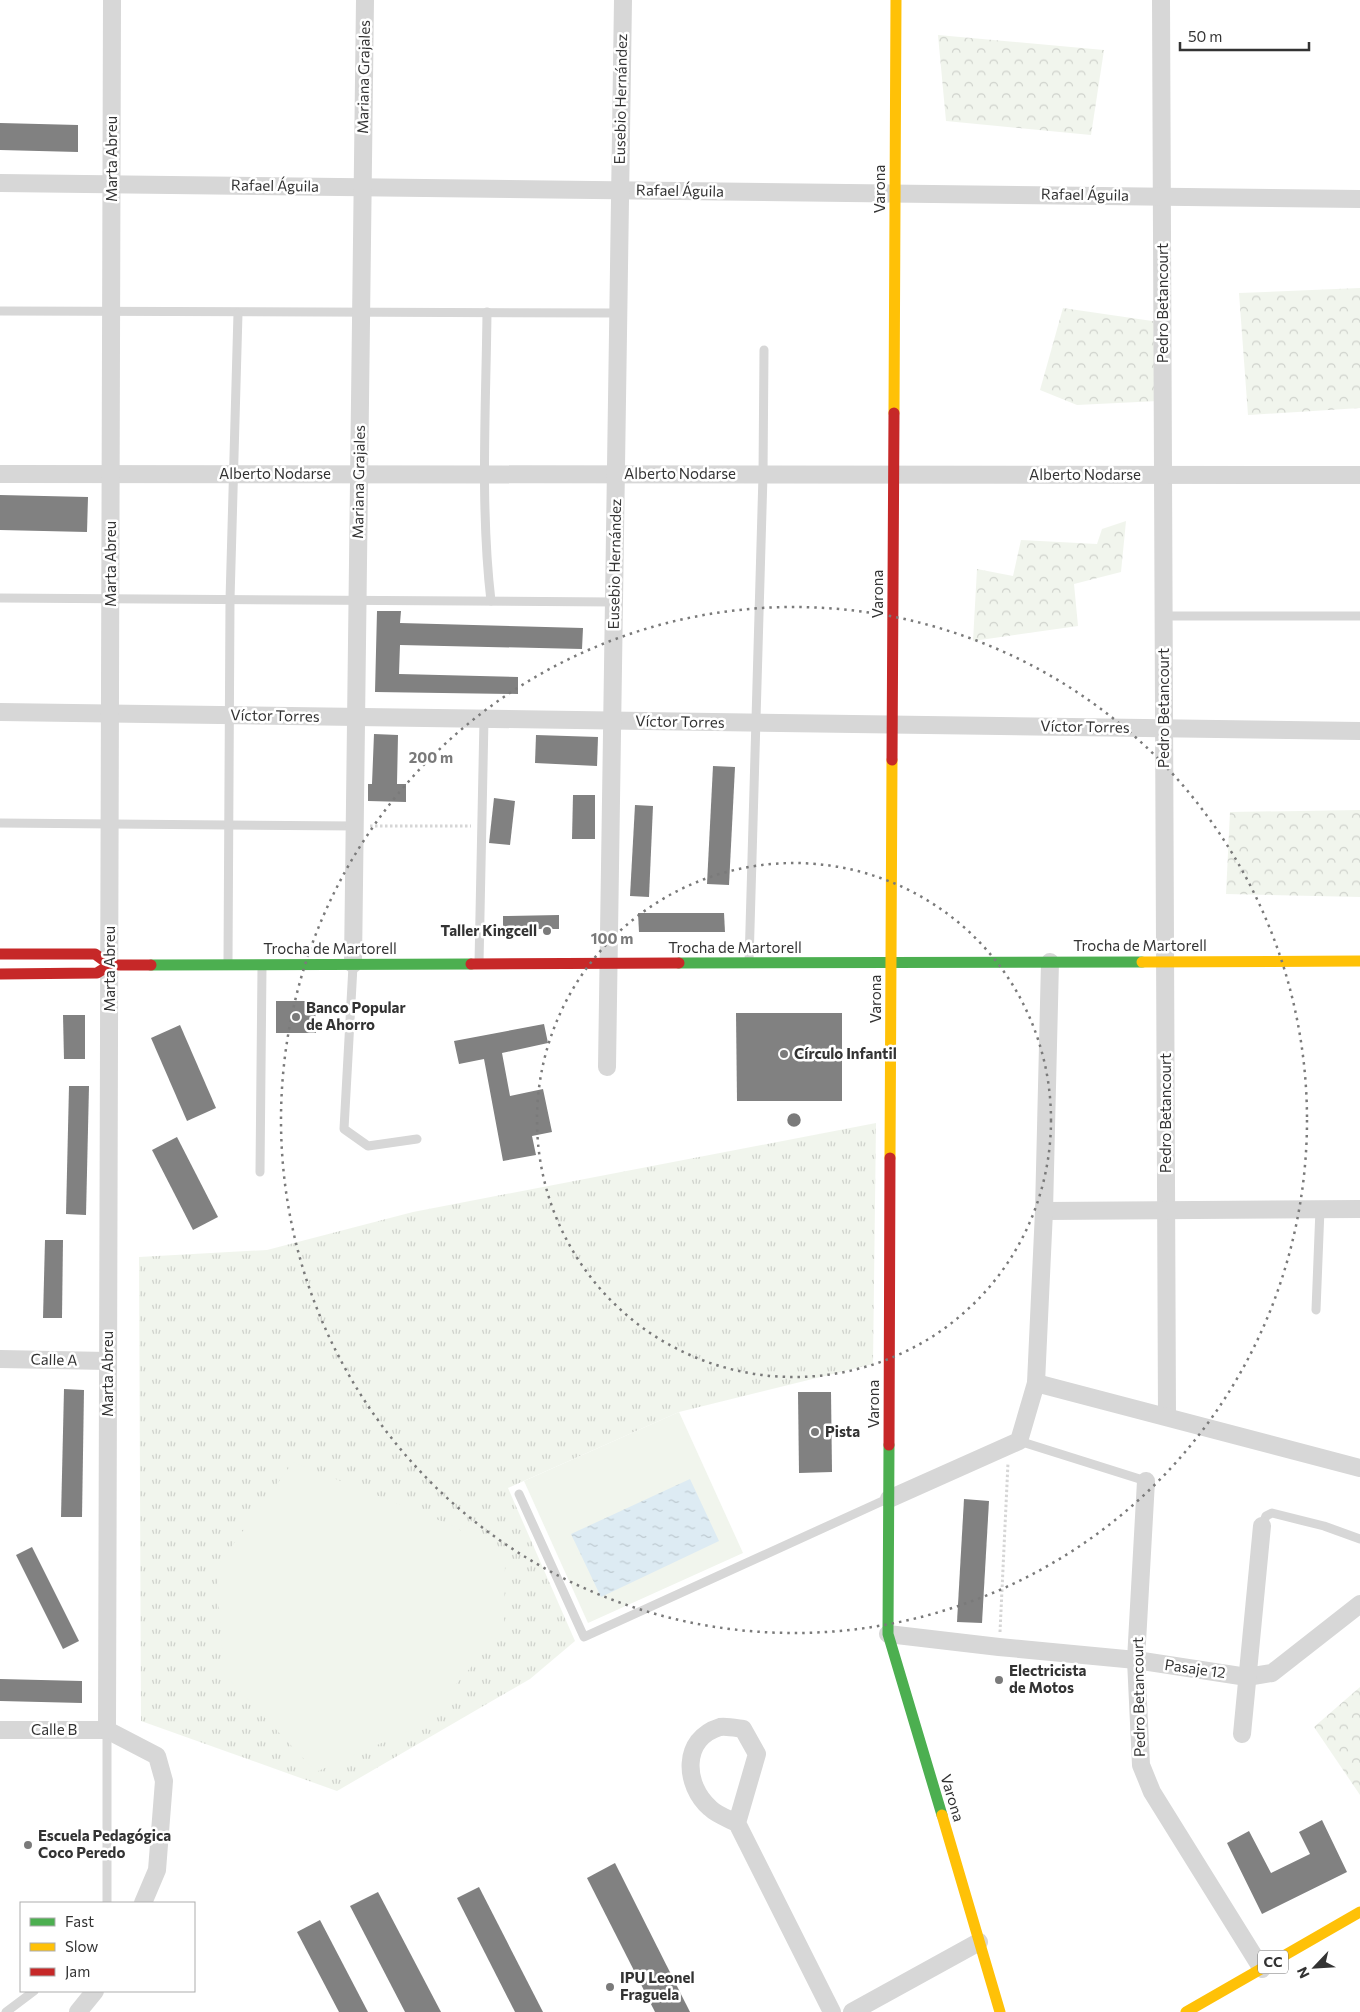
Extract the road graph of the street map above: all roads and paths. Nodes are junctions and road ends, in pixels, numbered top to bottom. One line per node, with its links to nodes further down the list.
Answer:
1 (112, 0): 7 (street, Marta Abreu)
2 (365, 0): 8 (street, Mariana Grajales)
3 (623, 0): 9 (street, Eusebio Hernández)
4 (896, 0): 10 (street, Varona)
5 (1161, 0): 11 (street, Pedro Betancourt)
6 (0, 183): 7 (street, Rafael Águila)
7 (112, 184): 8 (street, Rafael Águila); 14 (street, Marta Abreu)
8 (362, 187): 9 (street, Rafael Águila); 17 (street, Mariana Grajales)
9 (620, 190): 10 (street, Rafael Águila); 18 (street, Eusebio Hernández)
10 (895, 193): 11 (street, Rafael Águila); 27 (street, Varona)
11 (1162, 196): 12 (street, Rafael Águila); 28 (street, Pedro Betancourt)
12 (1360, 198)
13 (0, 311): 14 (lane)
14 (112, 311): 16 (lane); 21 (street, Marta Abreu)
15 (487, 312): 17 (lane); 18 (lane); 24 (lane)
16 (238, 313): 17 (lane); 22 (lane)
17 (361, 313): 23 (street, Mariana Grajales)
18 (618, 313): 25 (street, Eusebio Hernández)
19 (764, 350): 26 (lane)
20 (0, 474): 21 (street, Alberto Nodarse)
21 (111, 474): 22 (street, Alberto Nodarse); 31 (street, Marta Abreu)
22 (234, 474): 23 (street, Alberto Nodarse); 32 (lane)
23 (359, 474): 24 (street, Alberto Nodarse); 33 (street, Mariana Grajales)
24 (485, 474): 25 (street, Alberto Nodarse); 34 (lane)
25 (616, 474): 26 (street, Alberto Nodarse); 35 (street, Eusebio Hernández)
26 (763, 474): 27 (street, Alberto Nodarse); 44 (lane)
27 (894, 474): 28 (street, Alberto Nodarse); 45 (street, Varona)
28 (1163, 475): 29 (street, Alberto Nodarse); 36 (street, Pedro Betancourt)
29 (1360, 475)
30 (0, 598): 31 (lane)
31 (111, 598): 32 (lane); 39 (street, Marta Abreu)
32 (230, 600): 33 (lane); 40 (lane)
33 (357, 600): 34 (lane); 41 (street, Mariana Grajales)
34 (491, 601): 35 (lane)
35 (614, 602): 43 (street, Eusebio Hernández)
36 (1164, 616): 37 (lane); 46 (street, Pedro Betancourt)
37 (1360, 616)
38 (0, 712): 39 (street, Víctor Torres)
39 (110, 714): 40 (street, Víctor Torres); 49 (street, Marta Abreu)
40 (229, 716): 41 (street, Víctor Torres); 50 (lane)
41 (356, 717): 42 (street, Víctor Torres); 51 (street, Mariana Grajales)
42 (484, 719): 43 (street, Víctor Torres); 52 (lane)
43 (612, 721): 44 (street, Víctor Torres); 58 (street, Eusebio Hernández)
44 (756, 723): 45 (street, Víctor Torres); 59 (lane)
45 (892, 724): 46 (street, Víctor Torres); 55 (street, Varona)
46 (1164, 728): 47 (street, Víctor Torres); 57 (street, Pedro Betancourt)
47 (1360, 731)
48 (0, 823): 49 (lane)
49 (110, 825): 50 (lane); 63 (street, Marta Abreu)
50 (230, 825): 51 (lane); 64 (lane)
51 (354, 826): 52 (path); 61 (street, Mariana Grajales)
52 (482, 826): 62 (lane)
53 (0, 954): 63 (street, Trocha de Martorell)
54 (1360, 961): 57 (street, Trocha de Martorell)
55 (891, 962): 56 (street, Trocha de Martorell); 59 (street, Trocha de Martorell); 82 (street, Varona)
56 (1050, 962): 57 (street, Trocha de Martorell); 72 (street)
57 (1165, 962): 71 (street, Pedro Betancourt)
58 (609, 963): 59 (street, Trocha de Martorell); 62 (street, Trocha de Martorell); 66 (street, Eusebio Hernández)
59 (749, 963)
60 (262, 964): 61 (street, Trocha de Martorell); 64 (street, Trocha de Martorell); 68 (lane)
61 (353, 964): 62 (street, Trocha de Martorell); 67 (lane)
62 (479, 964)
63 (110, 965): 64 (street, Trocha de Martorell); 65 (street, Trocha de Martorell); 75 (street, Marta Abreu)
64 (228, 965)
65 (0, 974)
66 (607, 1067)
67 (417, 1139)
68 (260, 1172)
69 (1320, 1209): 70 (street); 71 (street); 73 (lane)
70 (1360, 1209)
71 (1166, 1210): 72 (street); 77 (street, Pedro Betancourt)
72 (1044, 1211): 76 (street)
73 (1316, 1310)
74 (0, 1359): 75 (street, Calle A)
75 (108, 1361): 91 (street, Marta Abreu)
76 (1036, 1383): 77 (street); 78 (street)
77 (1167, 1416): 79 (street)
78 (1014, 1444): 80 (lane); 82 (street); 87 (path)
79 (1360, 1468)
80 (1146, 1481): 88 (street, Pedro Betancourt)
81 (519, 1494): 82 (lane)
82 (888, 1499): 86 (street, Varona)
83 (1262, 1526): 84 (lane); 89 (street)
84 (1360, 1539)
85 (1360, 1604): 89 (street, Pasaje 12)
86 (888, 1634): 87 (street, Pasaje 12); 97 (street, Varona)
87 (1000, 1647): 88 (street, Pasaje 12)
88 (1136, 1660): 89 (street, Pasaje 12); 98 (street, Pedro Betancourt)
89 (1246, 1676): 92 (street)
90 (0, 1730): 91 (street, Calle B)
91 (107, 1730): 94 (lane); 95 (street)
92 (1242, 1734)
93 (737, 1823): 93 (street); 103 (street)
94 (107, 1902)
95 (143, 1902)
96 (1360, 1912): 98 (street, CC)
97 (979, 1942): 104 (street); 105 (street, Varona)
98 (1262, 1969): 106 (street, CC)
99 (33, 1992): 101 (lane)
100 (94, 1992): 102 (street)
101 (6, 2012)
102 (78, 2012)
103 (832, 2012)
104 (852, 2012)
105 (1000, 2012)
106 (1186, 2012)

